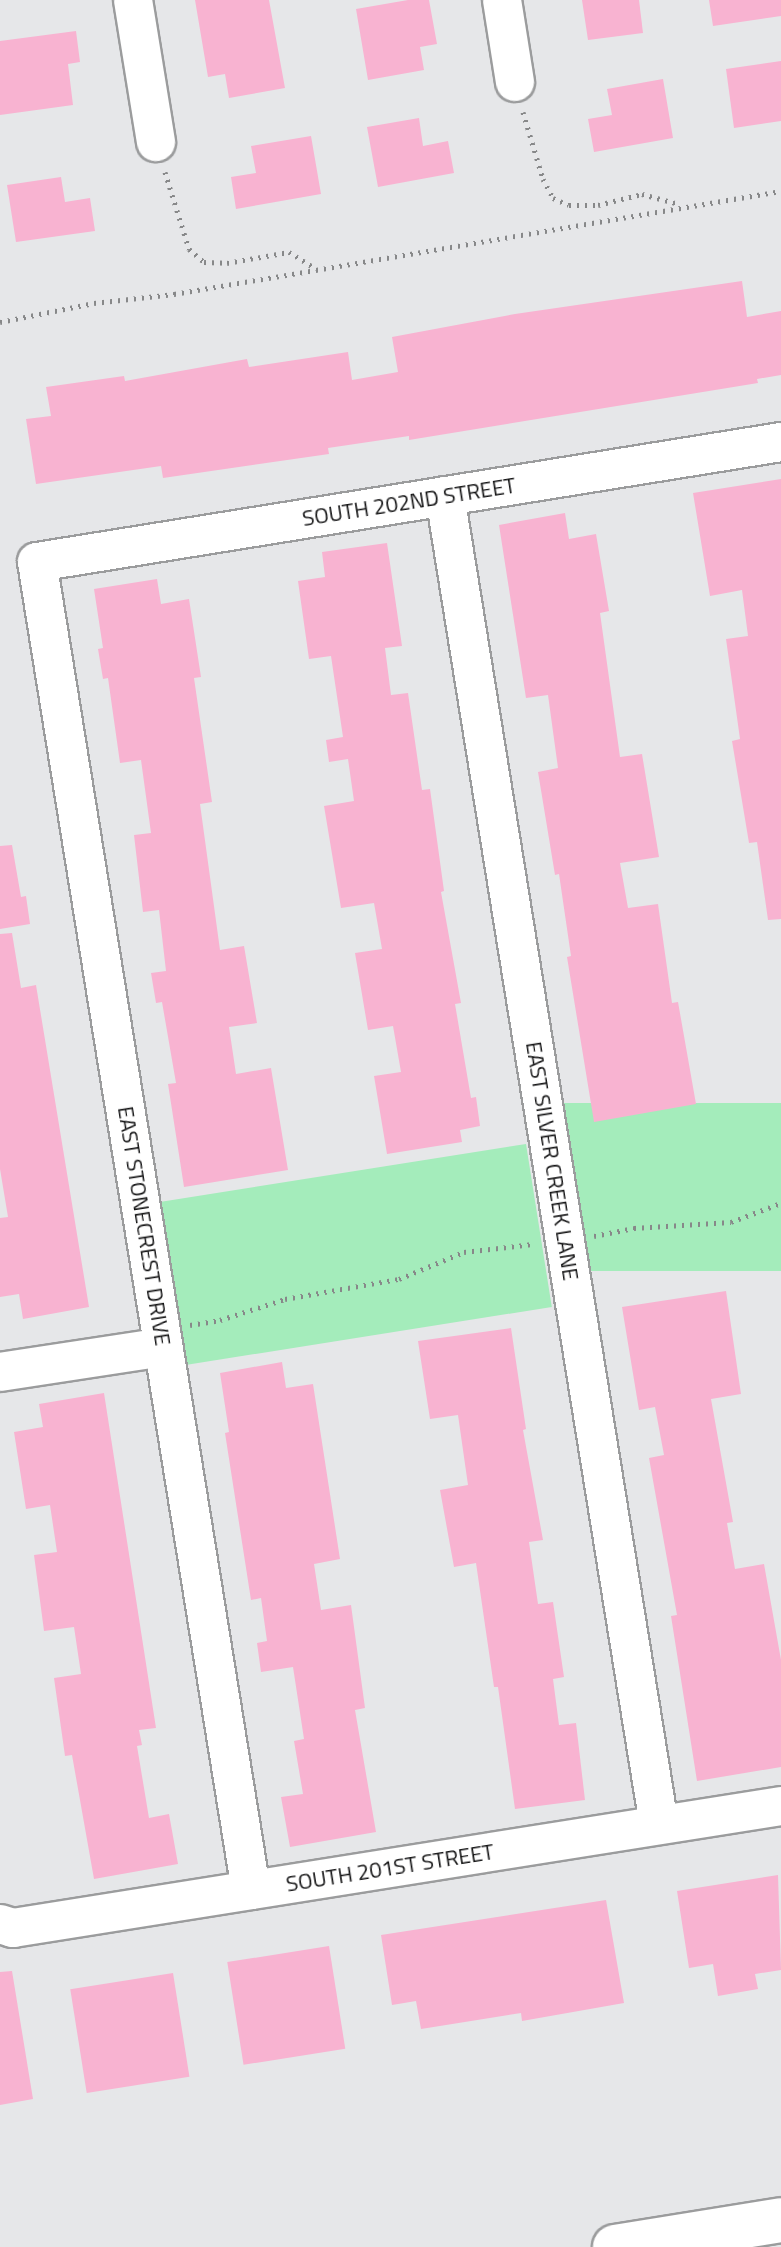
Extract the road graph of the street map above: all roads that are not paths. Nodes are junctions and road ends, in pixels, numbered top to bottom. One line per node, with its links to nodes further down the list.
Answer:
1 (133, 0): 4 (street)
2 (502, 0): 3 (street)
3 (515, 82)
4 (156, 142)
5 (781, 442): 6 (street, SOUTH 202ND STREET)
6 (445, 496): 7 (street, SOUTH 202ND STREET); 11 (street, EAST SILVER CREEK LANE)
7 (37, 562): 8 (street, EAST STONECREST DRIVE)
8 (162, 1338): 9 (street); 12 (street, EAST STONECREST DRIVE)
9 (0, 1372)
10 (781, 1806): 11 (street, SOUTH 201ST STREET)
11 (659, 1825): 12 (street, SOUTH 201ST STREET)
12 (251, 1890): 13 (street, SOUTH 201ST STREET)
13 (0, 1924)
14 (766, 2231): 15 (main road)
15 (615, 2247)

